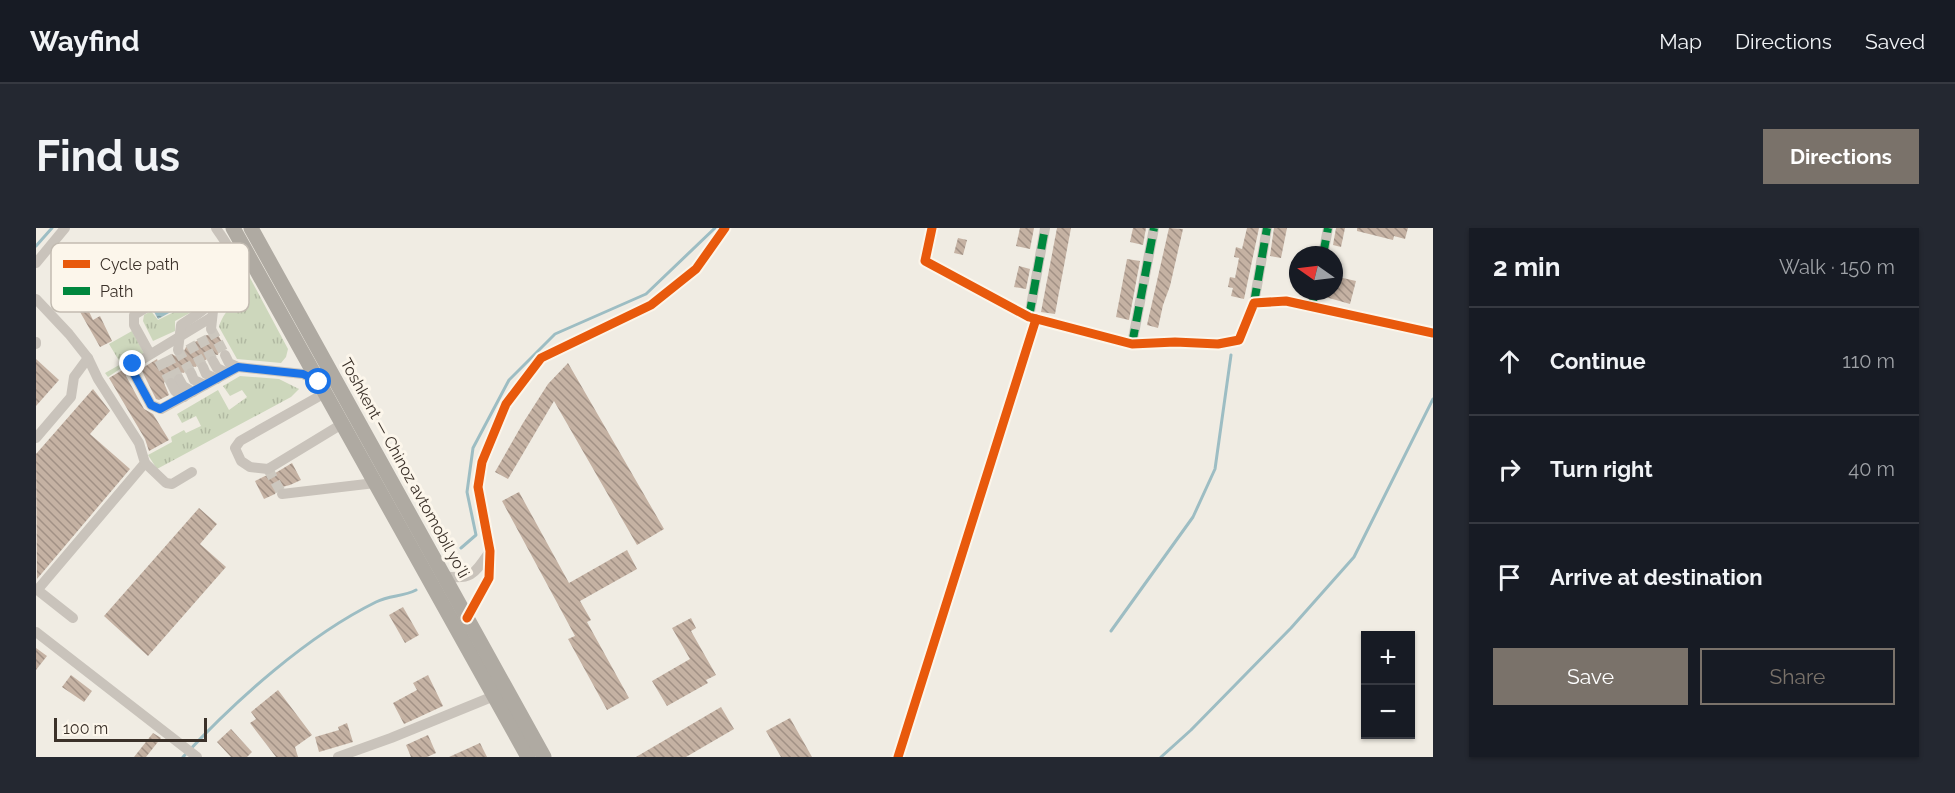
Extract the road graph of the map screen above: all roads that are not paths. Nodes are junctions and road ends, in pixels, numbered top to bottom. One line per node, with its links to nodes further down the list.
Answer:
1 (65, 228): 11 (street)
2 (216, 228): 12 (street)
3 (233, 228): 13 (highway, Toshkent — Chinoz avtomobil yoʻli)
4 (251, 228): 54 (highway, Toshkent — Chinoz avtomobil yoʻli)
5 (725, 228): 53 (street)
6 (932, 228): 26 (street)
7 (1045, 228): 26 (street)
8 (1154, 228): 32 (street)
9 (1267, 228): 20 (street)
10 (1328, 228): 15 (street)
11 (53, 243)
12 (225, 243)
13 (241, 243)
14 (51, 245): 17 (street)
15 (1325, 246)
16 (249, 257): 45 (highway, Toshkent — Chinoz avtomobil yoʻli)
17 (36, 263)
18 (36, 299): 36 (street)
19 (1313, 300): 21 (street)
20 (1254, 303): 21 (street); 32 (street)
21 (1312, 306): 28 (street)
22 (139, 312): 34 (street)
23 (206, 312): 25 (street)
24 (210, 312): 25 (street)
25 (207, 316): 27 (street); 29 (street); 30 (street)
26 (1032, 318): 32 (street); 63 (street)
27 (192, 330): 29 (street); 31 (street)
28 (1433, 333)
29 (179, 337): 33 (street); 34 (street)
30 (201, 338)
31 (190, 343)
32 (1132, 344)
33 (178, 350)
34 (160, 353): 46 (street)
35 (225, 355): 39 (street)
36 (88, 358): 48 (street); 49 (street)
37 (213, 361): 41 (street)
38 (203, 367): 42 (street)
39 (238, 367): 41 (street); 45 (street)
40 (191, 373): 44 (street)
41 (227, 373): 42 (street)
42 (217, 379): 44 (street)
43 (175, 381): 46 (street)
44 (205, 385): 46 (street)
45 (322, 387): 47 (highway, Toshkent — Chinoz avtomobil yoʻli); 47 (street)
46 (188, 394)
47 (342, 424): 51 (highway, Toshkent — Chinoz avtomobil yoʻli)
48 (36, 438)
49 (145, 463): 50 (street); 55 (street)
50 (192, 472)
51 (375, 483): 52 (street); 58 (highway, Toshkent — Chinoz avtomobil yoʻli)
52 (282, 494)
53 (490, 551): 54 (street); 56 (street)
54 (444, 576): 56 (highway, Toshkent — Chinoz avtomobil yoʻli)
55 (73, 618)
56 (467, 618): 62 (highway, Toshkent — Chinoz avtomobil yoʻli)
57 (36, 632): 59 (street)
58 (494, 696): 60 (street); 61 (highway, Toshkent — Chinoz avtomobil yoʻli)
59 (197, 757)
60 (338, 757)
61 (528, 757)
62 (544, 757)
63 (898, 757)

